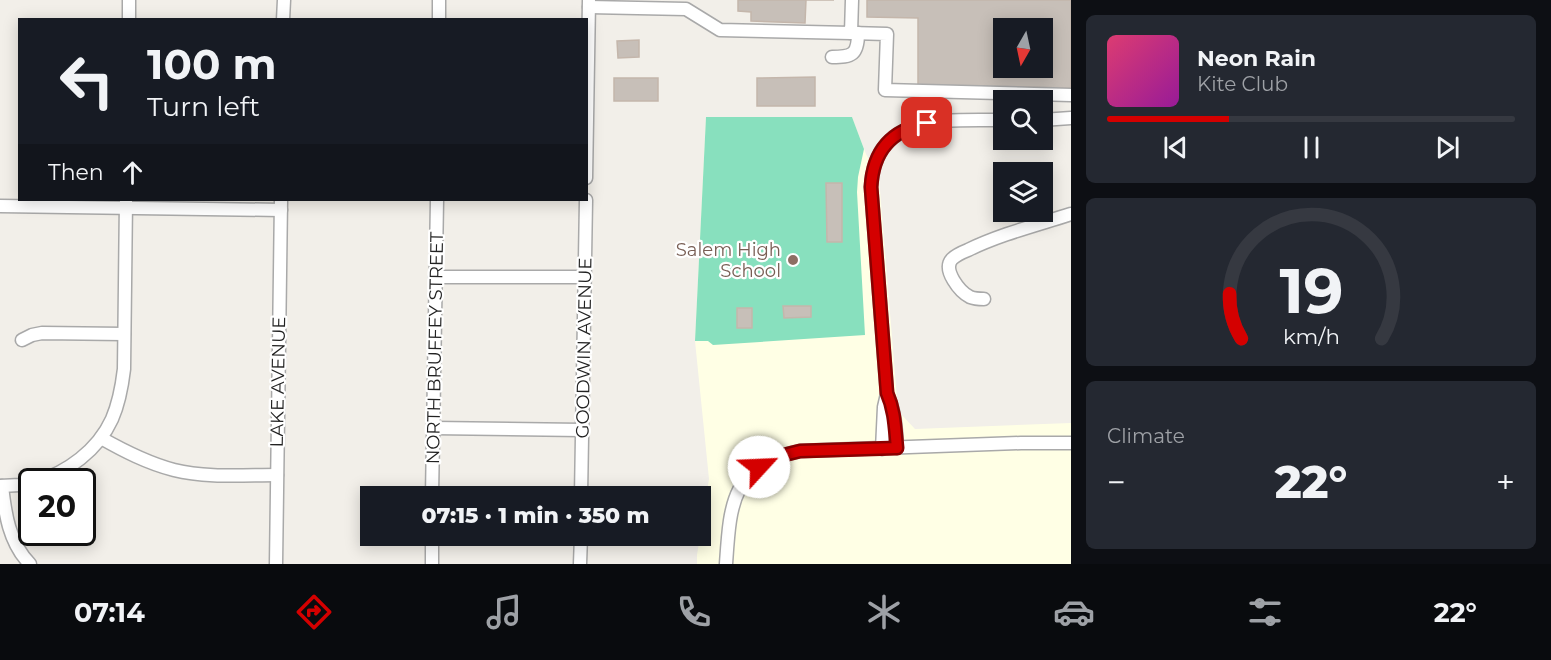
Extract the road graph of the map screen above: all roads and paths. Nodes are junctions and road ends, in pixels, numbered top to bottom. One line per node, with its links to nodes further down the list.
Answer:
1 (129, 0): 7 (street)
2 (284, 0): 8 (street)
3 (439, 0): 9 (street)
4 (852, 0): 10 (street)
5 (589, 4): 6 (street); 12 (street)
6 (686, 5): 10 (street)
7 (129, 18)
8 (284, 18)
9 (439, 18)
10 (855, 33): 11 (street); 13 (street)
11 (832, 57)
12 (588, 62)
13 (1071, 95)
14 (1071, 118): 15 (street)
15 (1053, 119)
16 (993, 120): 28 (street)
17 (437, 201): 23 (street, NORTH BRUFFEY STREET)
18 (586, 201): 24 (street, GOODWIN AVENUE)
19 (126, 204): 20 (street); 21 (street); 26 (street)
20 (281, 205): 36 (street, LAKE AVENUE)
21 (0, 206)
22 (1071, 214): 25 (street)
23 (435, 277): 24 (street); 29 (street, NORTH BRUFFEY STREET)
24 (585, 278): 30 (street, GOODWIN AVENUE)
25 (984, 300)
26 (124, 334): 27 (street); 31 (street)
27 (22, 339)
28 (887, 393): 33 (street); 34 (street)
29 (433, 428): 30 (street); 39 (street, NORTH BRUFFEY STREET)
30 (582, 430): 40 (street, GOODWIN AVENUE)
31 (100, 438): 35 (street); 36 (street)
32 (1071, 443): 33 (street)
33 (897, 448): 34 (street)
34 (882, 449): 47 (street)
35 (65, 468)
36 (277, 475): 44 (street, LAKE AVENUE)
37 (18, 484): 38 (street)
38 (1, 486): 43 (street)
39 (432, 486)
40 (581, 486)
41 (432, 546): 45 (street)
42 (581, 546): 46 (street)
43 (30, 564)
44 (276, 564)
45 (432, 564)
46 (580, 564)
47 (726, 564)

